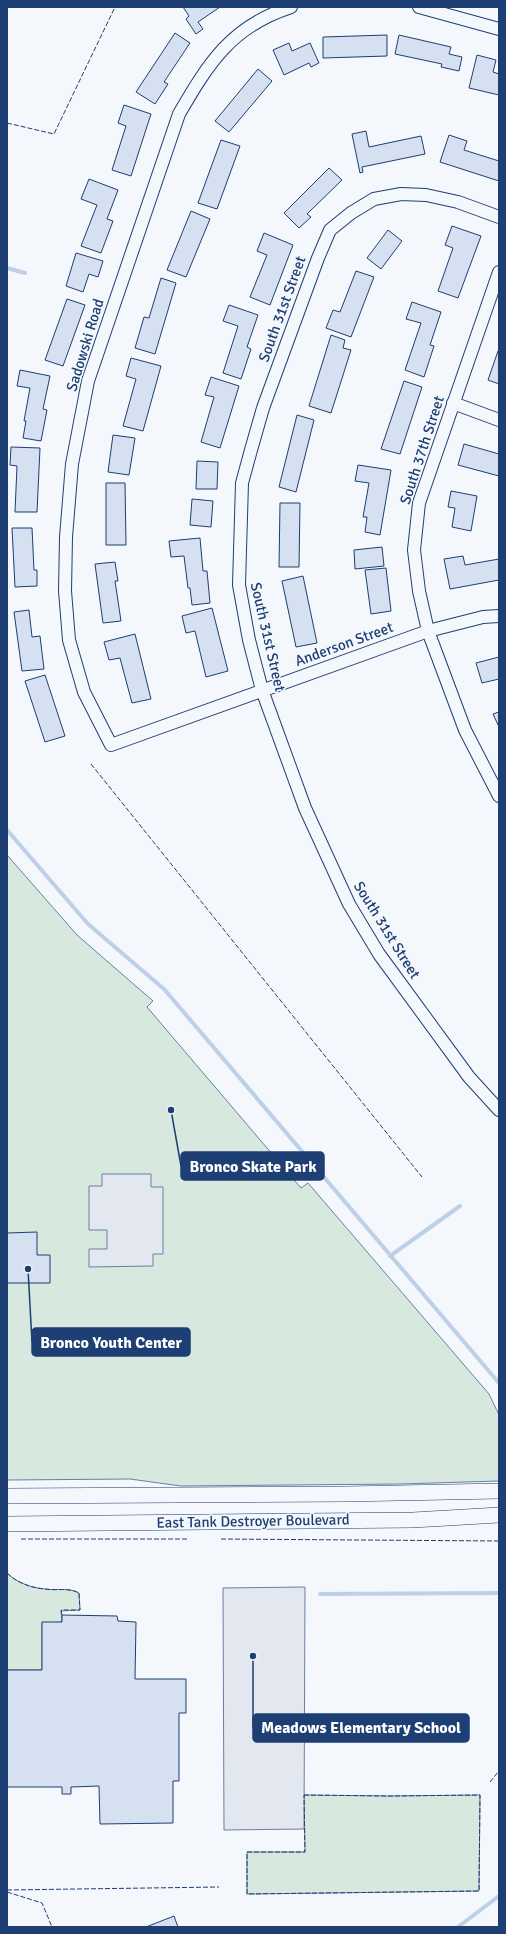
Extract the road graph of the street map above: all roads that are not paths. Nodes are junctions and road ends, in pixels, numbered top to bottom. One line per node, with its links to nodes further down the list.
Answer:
1 (291, 7): 11 (street, Sadowski Road)
2 (419, 7): 3 (street)
3 (499, 29)
4 (499, 217): 10 (street, South 31st Street)
5 (499, 272): 6 (street, South 37th Street)
6 (453, 404): 7 (street); 9 (street, South 37th Street)
7 (499, 420)
8 (499, 616): 9 (street, Anderson Street)
9 (428, 631): 10 (street, Anderson Street); 12 (street, South 37th Street)
10 (262, 690): 11 (street, Anderson Street); 13 (street, South 31st Street)
11 (111, 745)
12 (499, 796)
13 (499, 1110)
14 (499, 1491): 15 (street, East Tank Destroyer Boulevard)
15 (7, 1496)
16 (499, 1515): 17 (street, East Tank Destroyer Boulevard)
17 (7, 1524)

